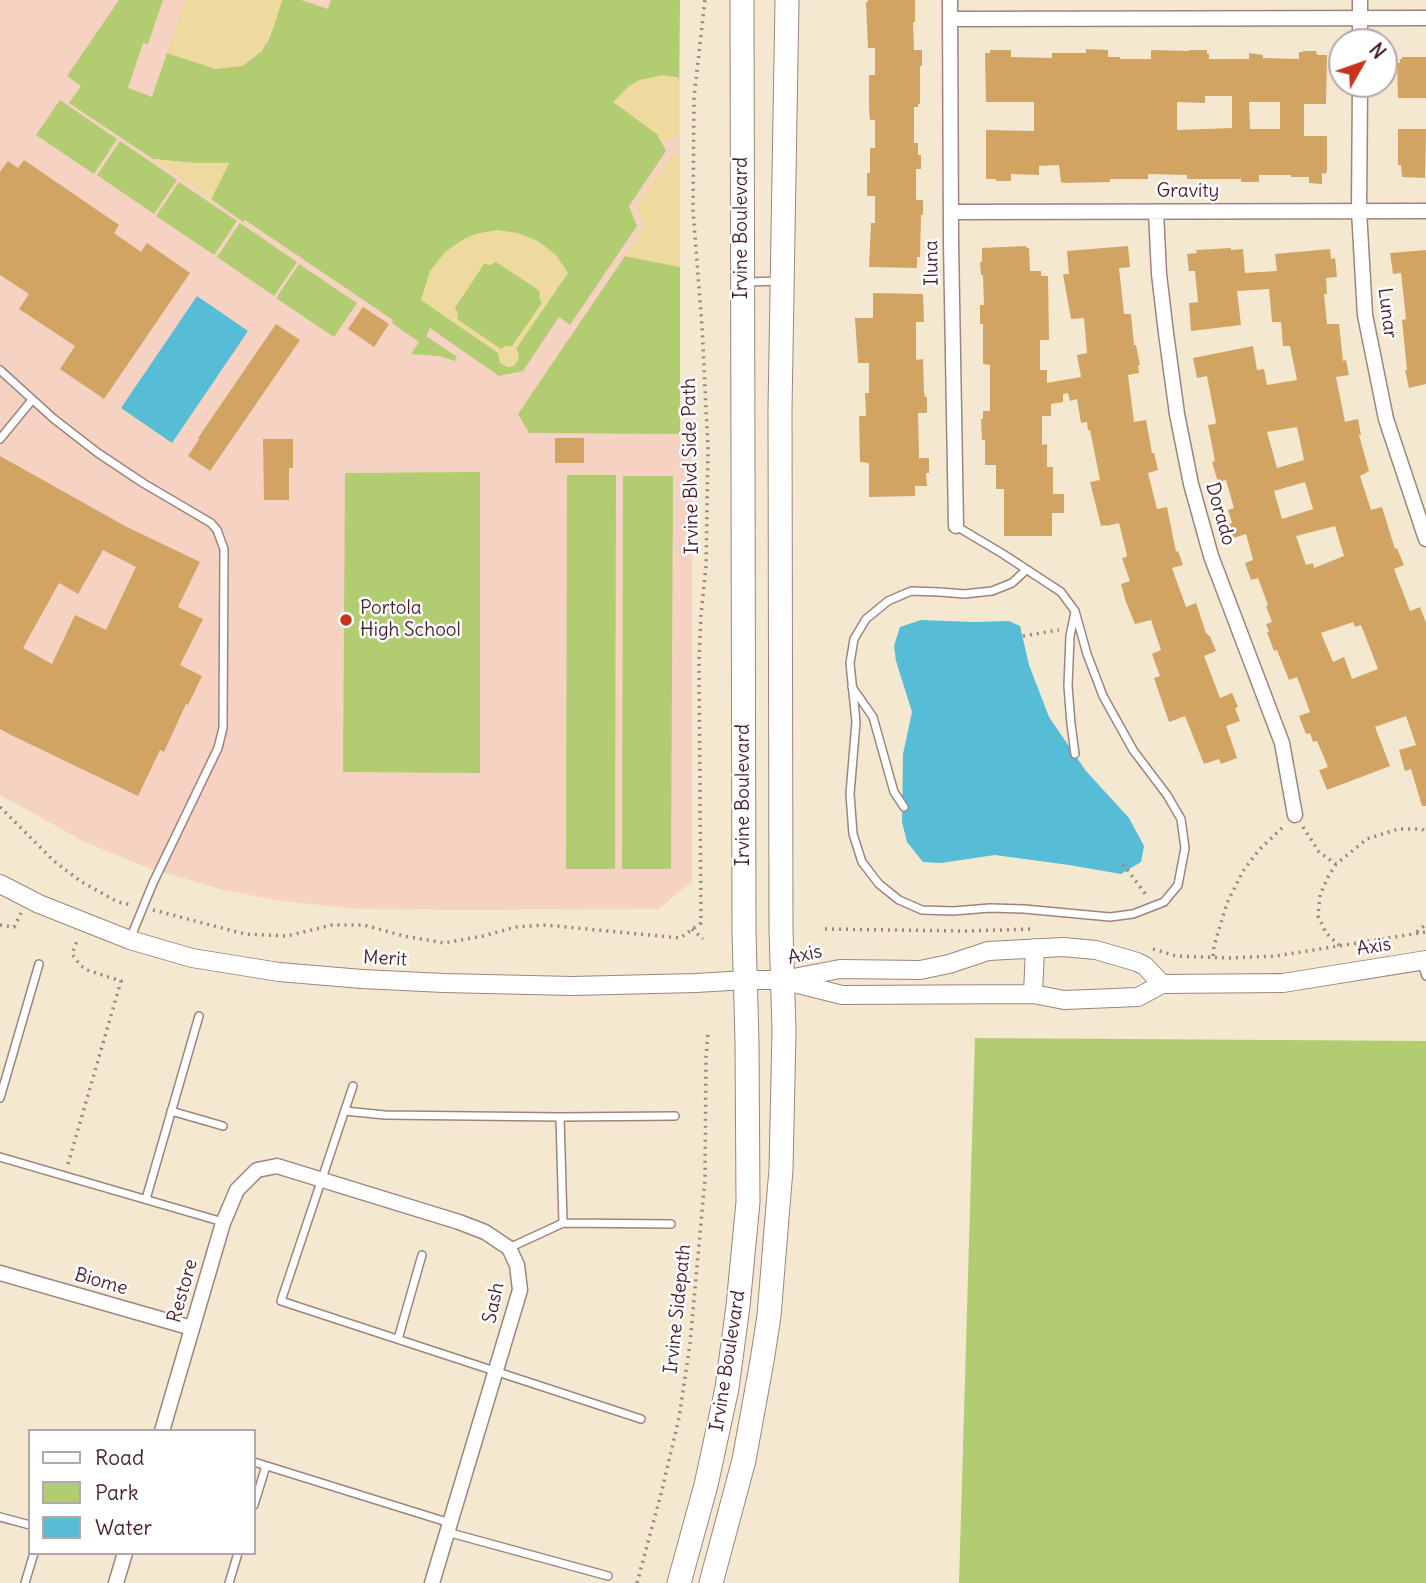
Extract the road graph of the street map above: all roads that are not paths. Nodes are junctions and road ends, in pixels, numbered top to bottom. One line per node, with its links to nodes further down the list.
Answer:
1 (742, 0): 15 (main road, Irvine Boulevard)
2 (787, 0): 14 (main road, Irvine Boulevard)
3 (950, 0): 7 (street, Iluna)
4 (1360, 0): 5 (street)
5 (1360, 18): 6 (street); 7 (street); 8 (street)
6 (1426, 18)
7 (950, 19): 12 (street, Iluna)
8 (1360, 28)
9 (1360, 98): 10 (street, Lunar)
10 (1359, 211): 11 (street, Gravity); 13 (street, Gravity); 20 (street, Lunar)
11 (1426, 211)
12 (951, 212): 13 (street, Gravity); 19 (street, Iluna)
13 (1156, 212): 26 (street, Dorado)
14 (783, 281): 15 (lane); 33 (main road, Irvine Boulevard)
15 (743, 282): 32 (main road, Irvine Boulevard)
16 (0, 370): 17 (lane)
17 (32, 400): 18 (lane); 28 (lane)
18 (0, 439)
19 (956, 526): 21 (lane)
20 (1426, 538)
21 (1026, 570): 22 (lane); 23 (lane)
22 (1075, 611): 23 (lane); 24 (lane)
23 (852, 686): 25 (lane)
24 (1075, 754)
25 (904, 807)
26 (1295, 815)
27 (0, 884): 28 (street, Merit)
28 (130, 940): 32 (street, Merit)
29 (1035, 948): 33 (street, Axis); 34 (street, Axis); 35 (street)
30 (39, 964): 38 (lane)
31 (1424, 965): 34 (street, Axis)
32 (746, 980): 33 (street, Merit); 72 (main road, Irvine Boulevard)
33 (783, 980): 35 (street, Axis); 73 (main road, Irvine Boulevard)
34 (1162, 984): 35 (street, Axis)
35 (1033, 994)
36 (199, 1016): 39 (lane)
37 (353, 1086): 40 (lane)
38 (0, 1098)
39 (171, 1111): 43 (lane); 46 (lane)
40 (345, 1111): 42 (lane); 45 (lane)
41 (675, 1116): 42 (lane)
42 (561, 1117): 48 (lane)
43 (223, 1126)
44 (0, 1157): 46 (lane)
45 (322, 1180): 47 (street, Restore); 50 (street); 54 (lane)
46 (146, 1199): 47 (lane)
47 (223, 1223): 53 (street, Restore)
48 (563, 1223): 49 (lane); 50 (lane)
49 (671, 1224)
50 (509, 1248): 55 (street, Sash)
51 (422, 1255): 54 (lane)
52 (0, 1273): 53 (street, Biome)
53 (192, 1328): 57 (street, Restore)
54 (398, 1339): 55 (lane)
55 (496, 1370): 56 (lane); 63 (street, Sash)
56 (640, 1419)
57 (163, 1429)
58 (256, 1463): 59 (lane)
59 (266, 1466): 60 (lane); 63 (lane)
60 (256, 1498)
61 (0, 1517): 62 (lane)
62 (28, 1524)
63 (448, 1528): 67 (lane); 71 (street, Sash)
64 (33, 1555): 68 (lane)
65 (124, 1555): 69 (street)
66 (237, 1555): 70 (lane)
67 (608, 1576)
68 (25, 1583)
69 (116, 1583)
70 (229, 1583)
71 (432, 1583)
72 (679, 1583)
73 (711, 1583)

